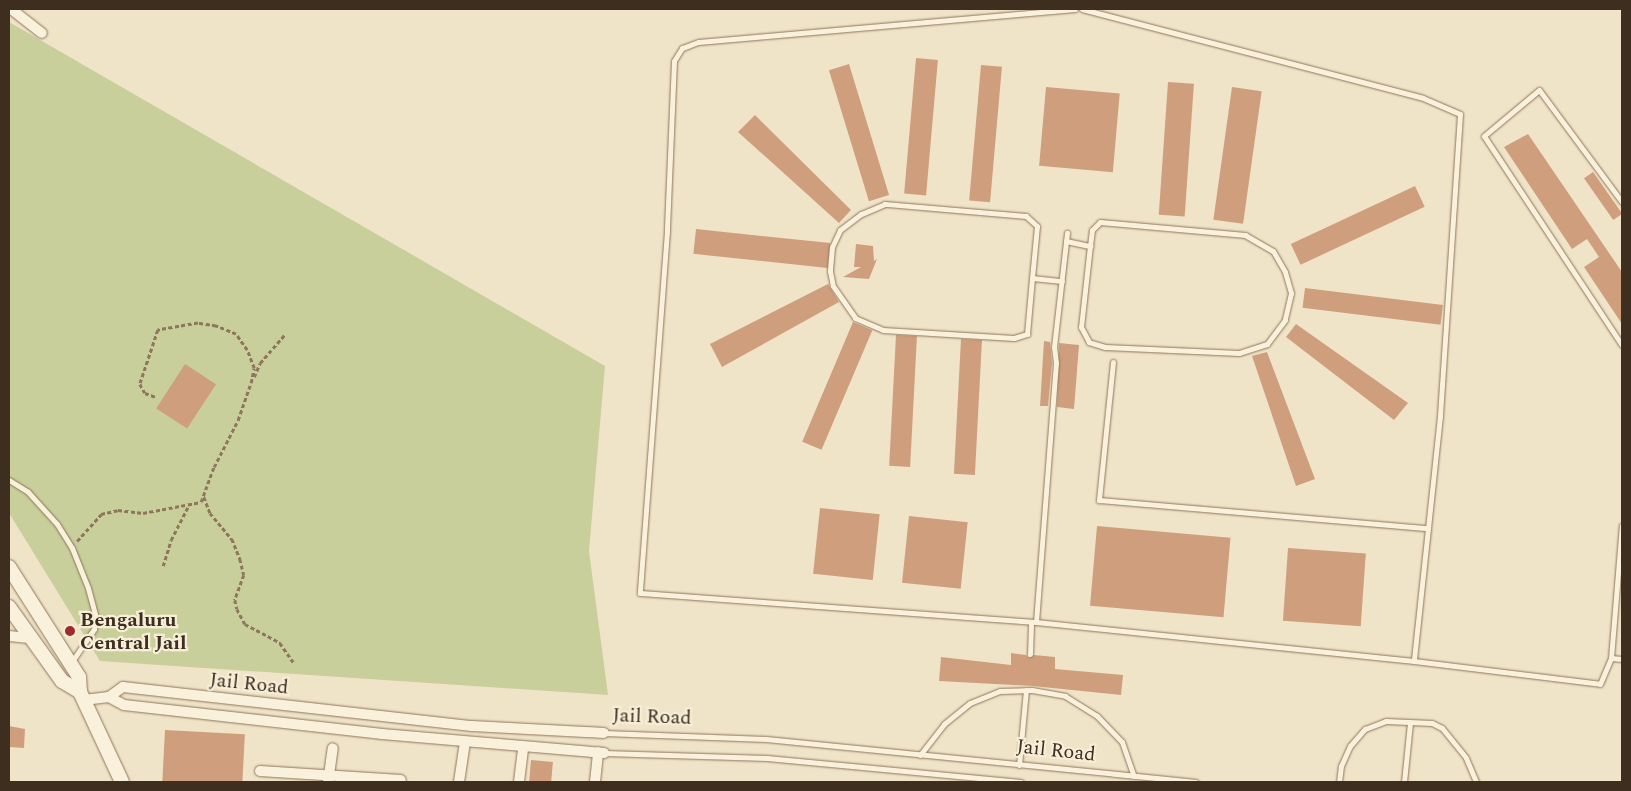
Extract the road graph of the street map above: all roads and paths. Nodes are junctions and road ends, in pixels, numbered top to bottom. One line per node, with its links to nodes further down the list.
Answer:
1 (12, 9): 4 (street)
2 (1075, 9): 25 (lane)
3 (1082, 9): 20 (lane)
4 (42, 33)
5 (1622, 202): 12 (lane)
6 (1067, 233): 7 (lane)
7 (1066, 242): 8 (lane); 10 (lane)
8 (1090, 246): 8 (lane)
9 (1032, 278): 9 (lane); 10 (lane)
10 (1062, 281): 25 (lane)
11 (284, 335): 14 (path)
12 (1622, 345)
13 (1112, 362): 20 (lane)
14 (251, 383): 15 (path); 17 (path)
15 (156, 397)
16 (9, 480): 21 (lane)
17 (204, 495): 18 (path); 32 (path)
18 (188, 507): 21 (path); 22 (path)
19 (1622, 525): 29 (lane)
20 (1428, 528): 31 (lane)
21 (72, 548): 33 (lane)
22 (163, 566)
23 (9, 567): 33 (main road)
24 (9, 607): 27 (main road)
25 (1033, 622): 28 (lane); 31 (lane)
26 (9, 636): 27 (street)
27 (29, 638): 35 (main road)
28 (1030, 654)
29 (1611, 658): 30 (lane); 31 (lane)
30 (1622, 659)
31 (1414, 661)
32 (294, 663)
33 (70, 664): 35 (main road)
34 (1026, 690): 43 (lane); 44 (lane); 46 (lane)
35 (82, 696): 36 (street, Jail Road); 49 (main road)
36 (109, 696): 38 (street, Jail Road); 39 (street)
37 (1410, 723): 55 (lane); 56 (lane); 57 (lane)
38 (604, 733): 43 (lane, Jail Road)
39 (465, 742): 41 (street); 50 (street)
40 (333, 748): 47 (street)
41 (523, 748): 42 (street); 51 (street)
42 (601, 752): 52 (street); 53 (lane)
43 (920, 755): 44 (lane, Jail Road)
44 (1019, 765): 46 (lane, Jail Road)
45 (260, 771): 47 (street)
46 (1134, 776): 54 (lane, Jail Road)
47 (329, 779): 48 (street)
48 (402, 780)
49 (122, 782)
50 (459, 782)
51 (519, 782)
52 (595, 782)
53 (1021, 782)
54 (1196, 782)
55 (1339, 782)
56 (1404, 782)
57 (1476, 782)

